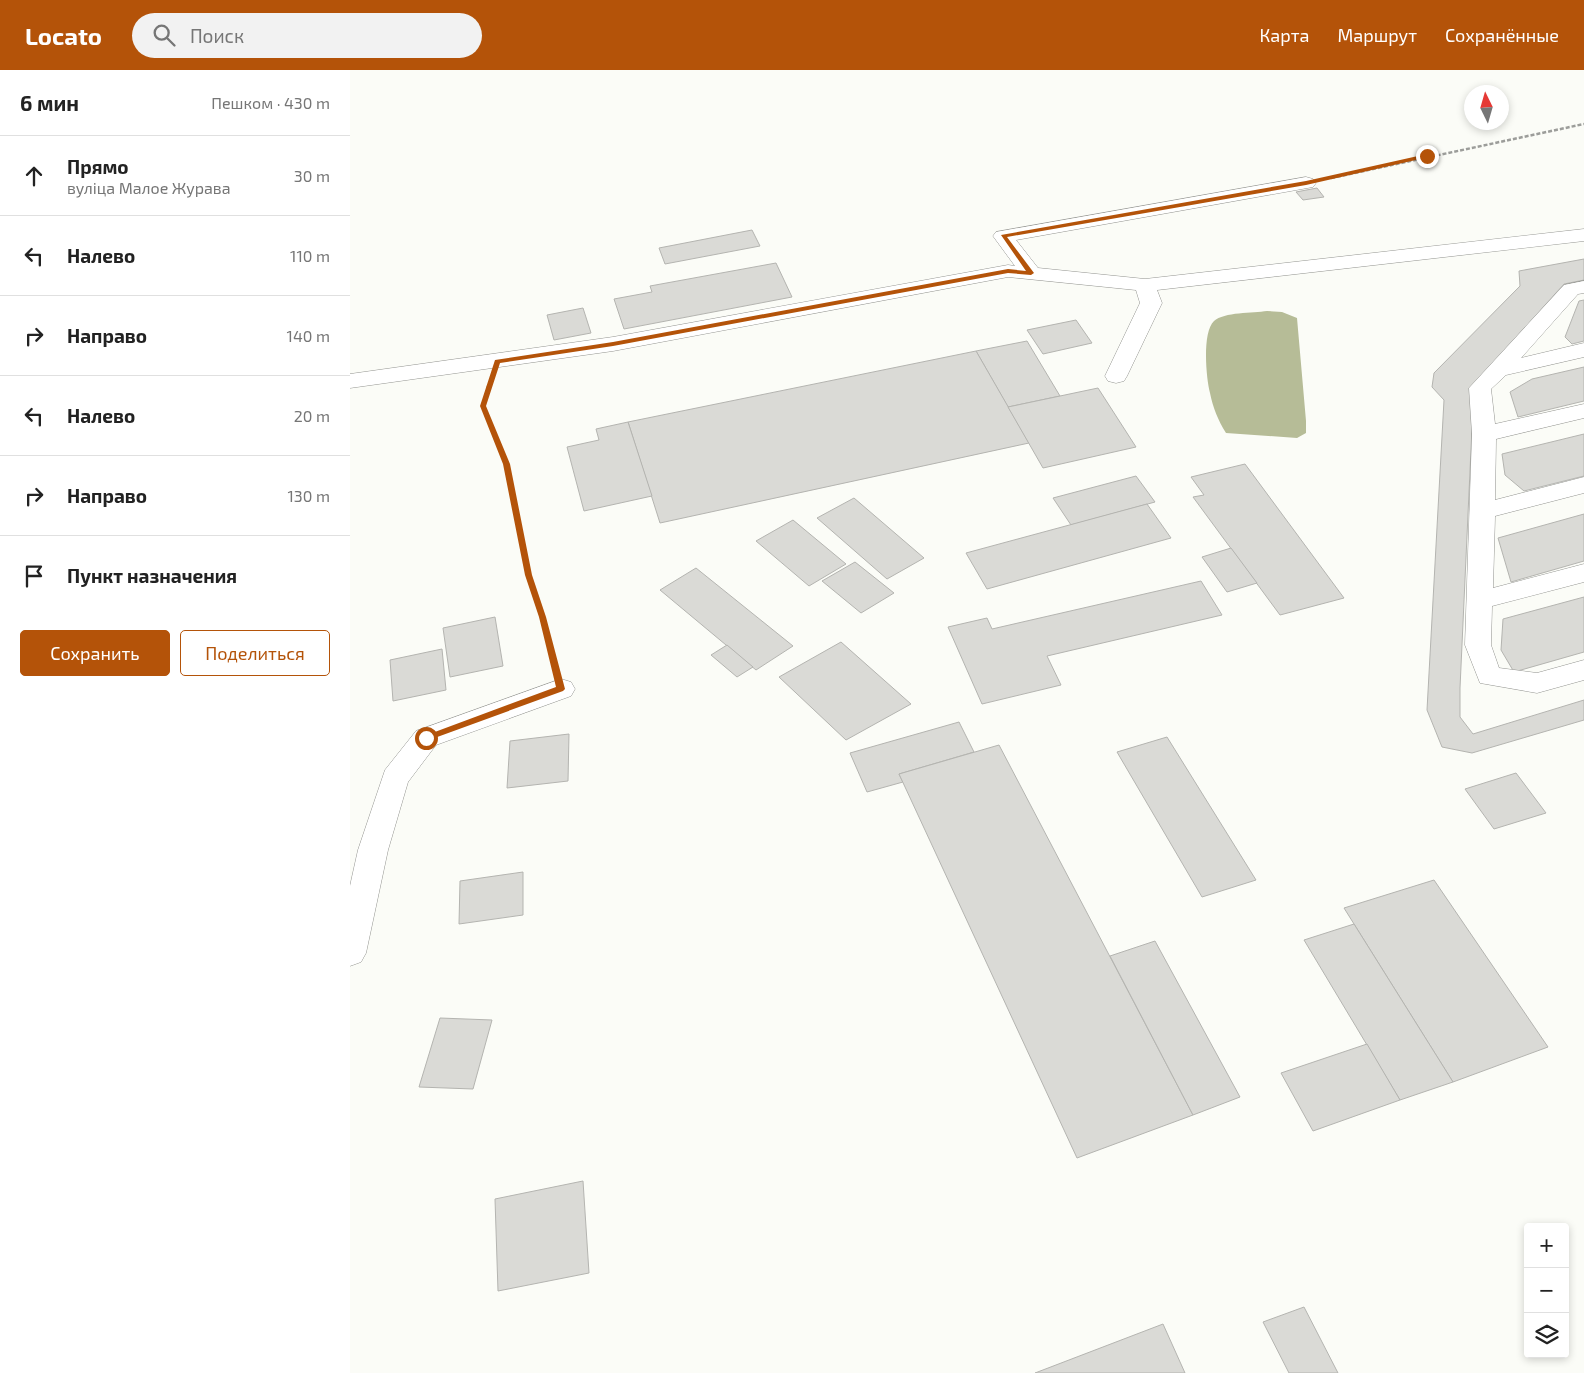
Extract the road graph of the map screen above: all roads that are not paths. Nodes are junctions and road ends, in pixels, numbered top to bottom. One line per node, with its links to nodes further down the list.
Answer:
1 (1306, 183): 3 (street)
2 (1584, 235): 4 (street)
3 (1031, 273): 4 (street); 9 (street)
4 (1145, 285): 8 (street)
5 (1584, 287): 7 (street)
6 (1584, 350): 7 (street)
7 (1498, 370): 11 (street)
8 (1116, 376)
9 (350, 381)
10 (1584, 411): 11 (street)
11 (1484, 434): 13 (street)
12 (1584, 485): 13 (street)
13 (1483, 511): 15 (street)
14 (1584, 572): 15 (street)
15 (1479, 602): 16 (street)
16 (1584, 670)
17 (561, 689): 18 (street)
18 (350, 953)

